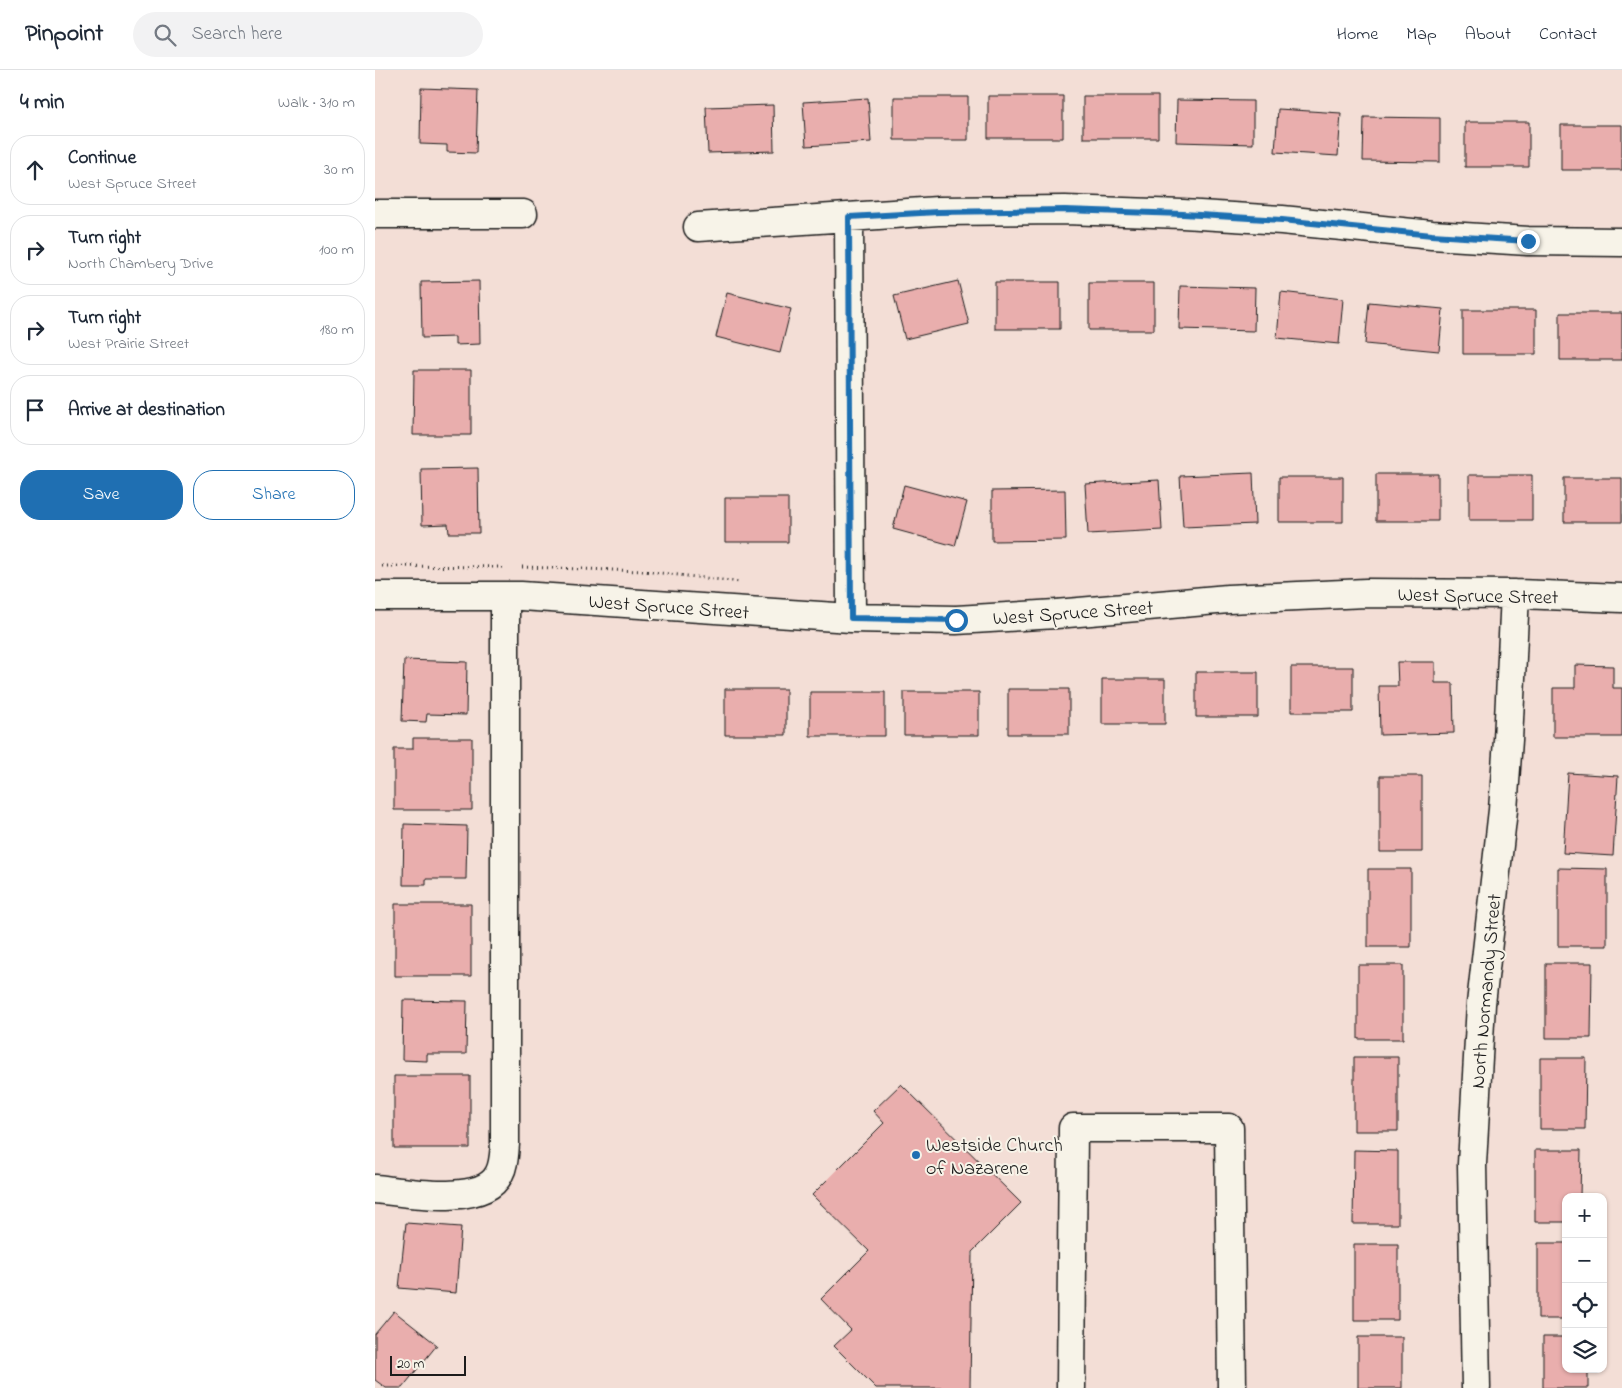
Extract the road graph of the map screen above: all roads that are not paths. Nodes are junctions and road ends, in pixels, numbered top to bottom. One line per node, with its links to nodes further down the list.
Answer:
1 (375, 214): 2 (street)
2 (523, 214)
3 (849, 217): 4 (street); 5 (street); 10 (street)
4 (697, 227)
5 (1622, 242)
6 (1515, 594): 9 (street, West Spruce Street); 10 (street, West Spruce Street); 14 (street, North Normandy Street)
7 (375, 596): 8 (street, West Spruce Street)
8 (505, 596): 10 (street, West Spruce Street); 11 (street)
9 (1622, 598)
10 (851, 618)
11 (375, 1189)
12 (1071, 1388): 13 (street)
13 (1231, 1388)
14 (1476, 1388)

